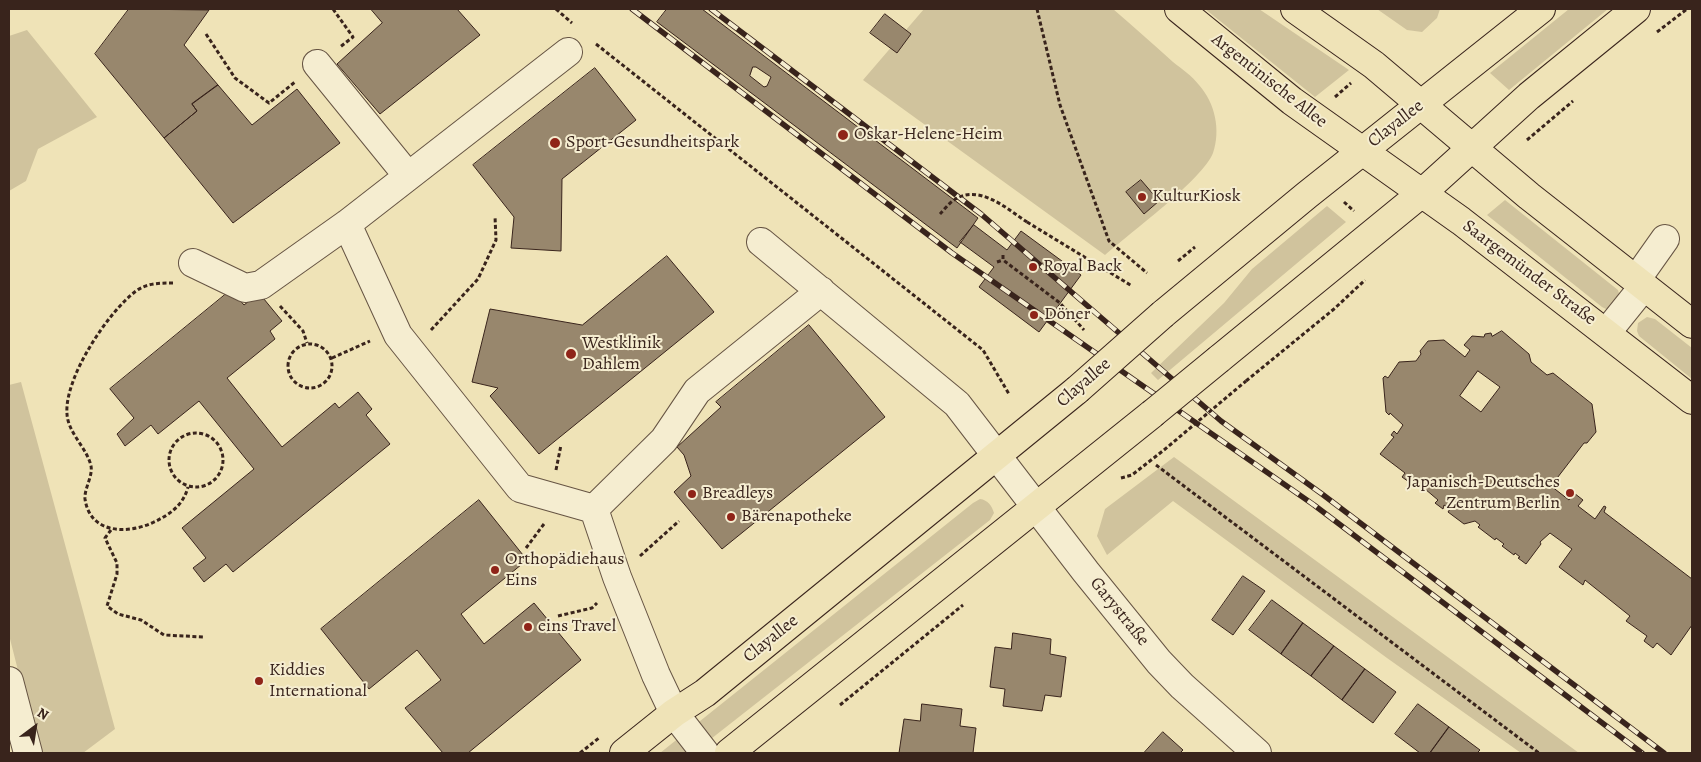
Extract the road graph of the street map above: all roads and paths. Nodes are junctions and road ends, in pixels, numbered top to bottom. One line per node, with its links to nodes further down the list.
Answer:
1 (333, 9): 11 (path)
2 (556, 9): 9 (path)
3 (1037, 9): 30 (path)
4 (1178, 9): 16 (main road, Argentinische Allee)
5 (1295, 9): 14 (main road)
6 (1541, 9): 14 (main road, Clayallee)
7 (1636, 9): 15 (main road)
8 (206, 34): 11 (path)
9 (573, 40): 17 (street)
10 (593, 41): 43 (path)
11 (317, 64): 17 (street)
12 (1353, 82): 13 (path)
13 (1332, 99)
14 (1422, 104): 15 (main road); 16 (main road, Clayallee)
15 (1473, 148): 18 (main road); 32 (main road)
16 (1362, 151): 18 (main road, Saargemünder Straße); 45 (main road, Clayallee, bridge)
17 (408, 176): 23 (street)
18 (1422, 193): 39 (main road, Saargemünder Straße); 49 (main road, bridge)
19 (1342, 201): 22 (path)
20 (940, 214): 34 (path, bridge)
21 (495, 216): 38 (path)
22 (1360, 216)
23 (347, 224): 33 (street); 50 (street)
24 (1665, 239): 32 (street)
25 (761, 242): 35 (street, Garystraße)
26 (1003, 255): 27 (path)
27 (1003, 260): 28 (path); 37 (path)
28 (998, 262)
29 (185, 273): 33 (street); 53 (path)
30 (1147, 273)
31 (1372, 273): 47 (path, bridge)
32 (1640, 283): 36 (main road); 39 (street)
33 (261, 285): 41 (path)
34 (1132, 286)
35 (821, 291): 45 (street, Garystraße); 50 (street)
36 (1692, 324)
37 (1084, 330)
38 (424, 332)
39 (1607, 332): 44 (main road, Saargemünder Straße)
40 (376, 340): 42 (path)
41 (307, 343): 42 (path); 42 (path)
42 (332, 358)
43 (1009, 394)
44 (1692, 400)
45 (996, 456): 49 (street, Garystraße); 59 (main road, Clayallee)
46 (1156, 465): 65 (path)
47 (1113, 480)
48 (188, 487): 48 (path); 53 (path)
49 (1036, 508): 63 (main road); 64 (street, Garystraße)
50 (594, 509): 55 (street)
51 (546, 515): 54 (path)
52 (679, 521): 55 (path)
53 (111, 530): 57 (path)
54 (526, 548)
55 (617, 577): 56 (path); 59 (street)
56 (558, 616)
57 (203, 637)
58 (9, 681): 60 (street)
59 (674, 713): 61 (main road, Clayallee); 62 (street)
60 (28, 753)
61 (624, 753)
62 (705, 753)
63 (729, 753)
64 (1258, 753)
65 (1539, 753)

